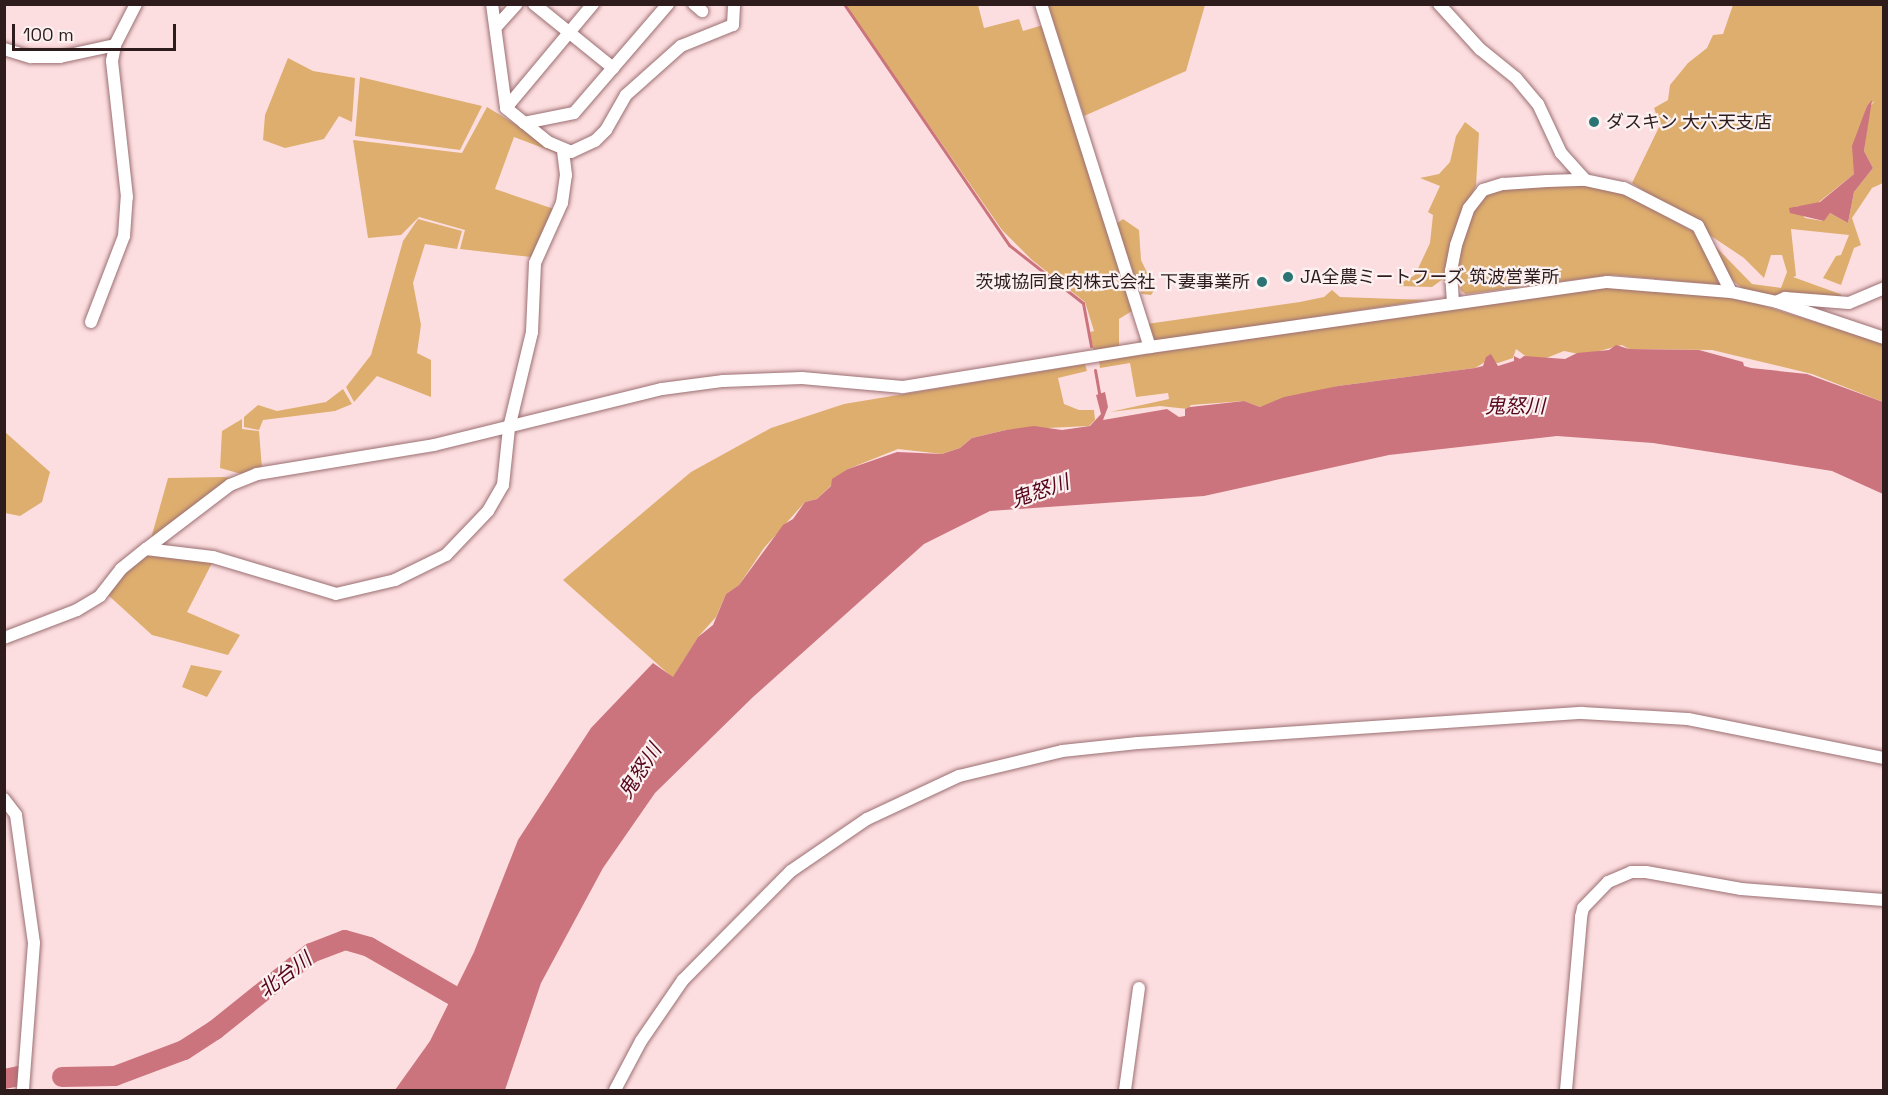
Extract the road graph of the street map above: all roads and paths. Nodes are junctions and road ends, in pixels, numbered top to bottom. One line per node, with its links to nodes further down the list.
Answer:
1 (136, 4): 12 (street)
2 (492, 4): 10 (street)
3 (517, 4): 10 (street)
4 (534, 4): 11 (street)
5 (593, 4): 11 (street)
6 (668, 4): 14 (street)
7 (734, 4): 17 (street)
8 (1041, 4): 25 (street)
9 (1438, 4): 18 (street)
10 (496, 27): 15 (street)
11 (569, 32): 14 (street); 15 (street)
12 (115, 45): 13 (street); 23 (street)
13 (4, 49)
14 (613, 68): 16 (street)
15 (506, 108): 16 (street)
16 (524, 123): 17 (street)
17 (563, 151): 26 (street)
18 (1585, 180): 20 (street); 21 (street)
19 (1884, 288): 22 (street)
20 (1731, 292): 21 (street); 22 (street)
21 (1453, 302): 25 (street)
22 (1778, 302): 24 (street)
23 (91, 322)
24 (1884, 338)
25 (1150, 347): 26 (street)
26 (509, 428): 27 (street); 27 (street)
27 (146, 549): 28 (street)
28 (4, 638)
29 (1881, 755): 34 (street)
30 (4, 800): 33 (street)
31 (1884, 900): 36 (street)
32 (1139, 988): 35 (street)
33 (23, 1090)
34 (615, 1090)
35 (1125, 1090)
36 (1566, 1090)

